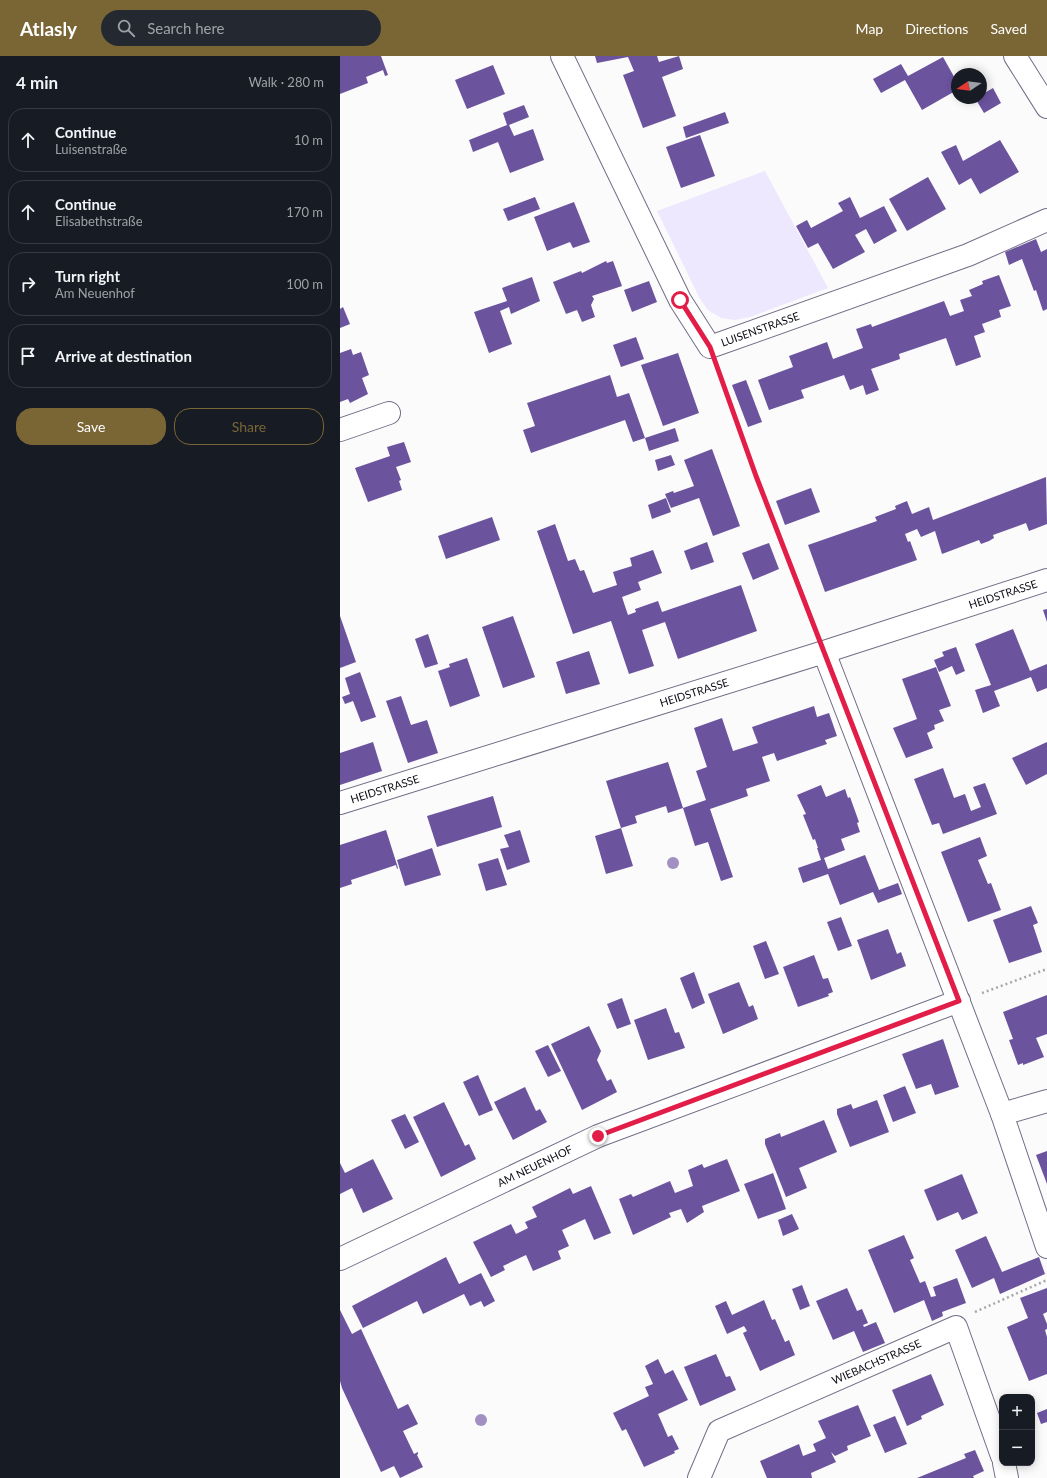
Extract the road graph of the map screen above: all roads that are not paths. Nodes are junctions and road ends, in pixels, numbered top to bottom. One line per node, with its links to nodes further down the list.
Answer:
1 (562, 56): 4 (street, LUISENSTRASSE)
2 (1015, 56): 3 (street)
3 (1047, 107)
4 (1047, 220)
5 (390, 413): 6 (street)
6 (340, 430)
7 (1047, 580): 8 (street, HEIDSTRASSE)
8 (824, 652): 9 (street, HEIDSTRASSE); 10 (street)
9 (340, 803)
10 (959, 1001): 12 (street); 14 (street, AM NEUENHOF)
11 (1047, 1101): 12 (street)
12 (1002, 1114): 13 (street)
13 (1047, 1247)
14 (340, 1259)
15 (999, 1448): 17 (street, WIEBACHSTRASSE)
16 (1005, 1466): 18 (street)
17 (699, 1478)
18 (1007, 1478)

